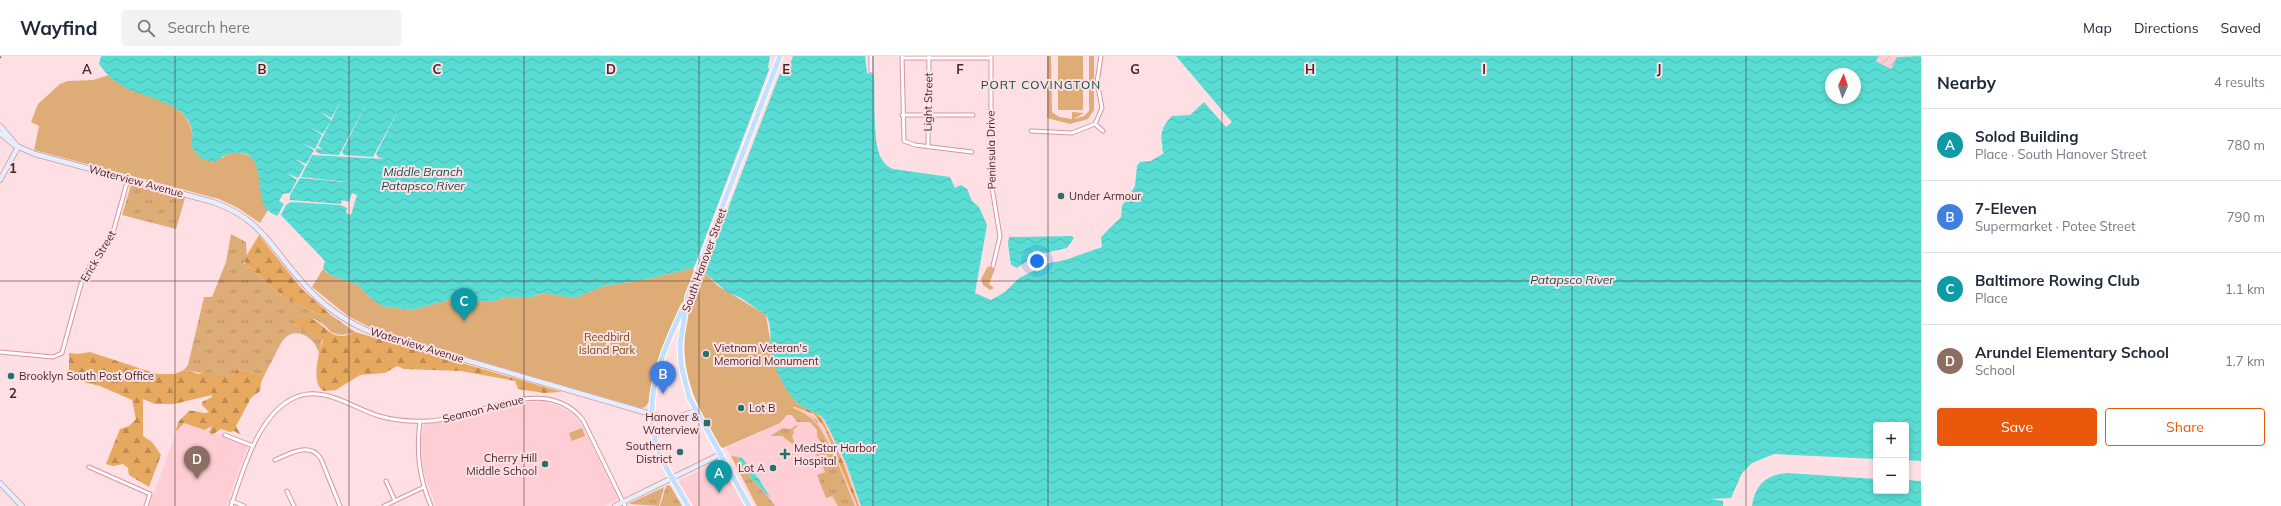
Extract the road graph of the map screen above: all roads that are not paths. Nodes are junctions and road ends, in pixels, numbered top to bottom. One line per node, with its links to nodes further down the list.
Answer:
1 (780, 56): 22 (main road, South Hanover Street)
2 (871, 56): 7 (street)
3 (1101, 56): 11 (street)
4 (902, 57): 5 (street); 8 (street)
5 (929, 57): 6 (street); 9 (street, Light Street)
6 (991, 57): 21 (street, Peninsula Drive)
7 (871, 71)
8 (902, 115): 9 (street); 17 (street)
9 (928, 115): 10 (street); 17 (street, Light Street)
10 (973, 115)
11 (1095, 124): 13 (street); 14 (street)
12 (0, 126): 16 (main road, Waterview Avenue)
13 (1031, 131)
14 (1103, 131)
15 (0, 133): 16 (main road, Waterview Avenue)
16 (18, 147): 19 (main road, Waterview Avenue); 20 (main road)
17 (928, 147): 18 (street)
18 (972, 152)
19 (128, 179): 23 (street, Erick Street); 25 (main road, Waterview Avenue)
20 (0, 180)
21 (993, 266)
22 (688, 296): 24 (main road, South Hanover Street); 25 (main road)
23 (0, 352)
24 (696, 411): 25 (main road, Waterview Avenue); 29 (main road, South Hanover Street)
25 (651, 415): 32 (main road)
26 (420, 421): 28 (street, Seamon Avenue); 35 (street); 39 (street, Seamon Avenue)
27 (226, 434): 28 (street)
28 (253, 446): 37 (street)
29 (721, 454): 32 (main road); 50 (main road, South Hanover Street)
30 (275, 460): 45 (street)
31 (90, 467): 41 (street)
32 (672, 478): 39 (main road); 49 (main road)
33 (386, 481): 38 (street)
34 (0, 484): 40 (main road)
35 (424, 487): 38 (street); 47 (street)
36 (287, 491): 44 (street)
37 (232, 501): 42 (street); 43 (street)
38 (395, 501): 46 (street)
39 (624, 504): 48 (main road)
40 (22, 506)
41 (146, 506)
42 (231, 506)
43 (244, 506)
44 (294, 506)
45 (340, 506)
46 (384, 506)
47 (431, 506)
48 (615, 506)
49 (688, 506)
50 (749, 506)

